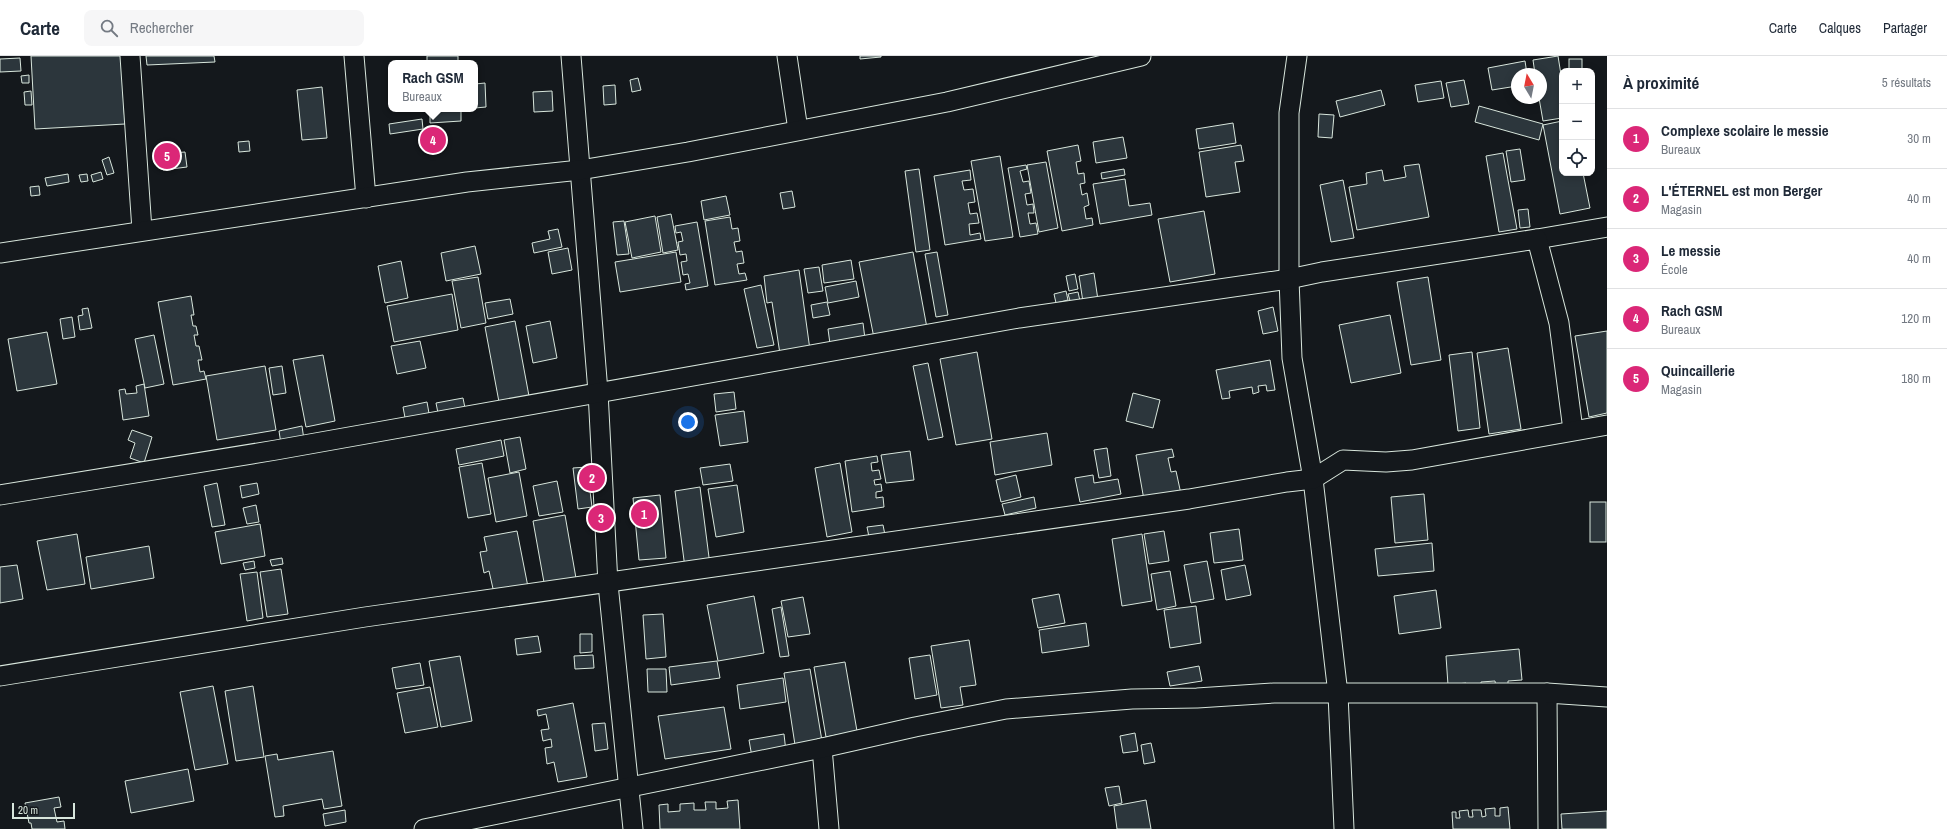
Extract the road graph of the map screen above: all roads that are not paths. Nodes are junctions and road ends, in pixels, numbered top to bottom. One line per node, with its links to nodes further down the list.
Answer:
1 (130, 56): 11 (street)
2 (354, 56): 9 (street)
3 (571, 56): 8 (street)
4 (787, 56): 7 (street)
5 (1140, 56): 7 (street)
6 (1297, 56): 14 (street)
7 (798, 130): 8 (street)
8 (580, 170): 9 (street); 15 (street)
9 (366, 198): 11 (street)
10 (1607, 227): 12 (street)
11 (142, 230): 13 (street)
12 (1537, 239): 14 (street); 17 (street)
13 (0, 252)
14 (1288, 278): 15 (street); 18 (street)
15 (598, 392): 19 (street); 20 (street)
16 (1607, 424): 17 (street)
17 (1573, 430): 18 (street)
18 (1313, 479): 20 (street); 23 (street)
19 (0, 495)
20 (608, 584): 21 (street); 26 (street)
21 (0, 676)
22 (1547, 693): 23 (street); 24 (street); 31 (street)
23 (1338, 694): 25 (street); 30 (street)
24 (1607, 697)
25 (822, 748): 26 (street); 29 (street)
26 (630, 786): 27 (street); 28 (street)
27 (424, 829)
28 (633, 829)
29 (829, 829)
30 (1344, 829)
31 (1548, 829)

